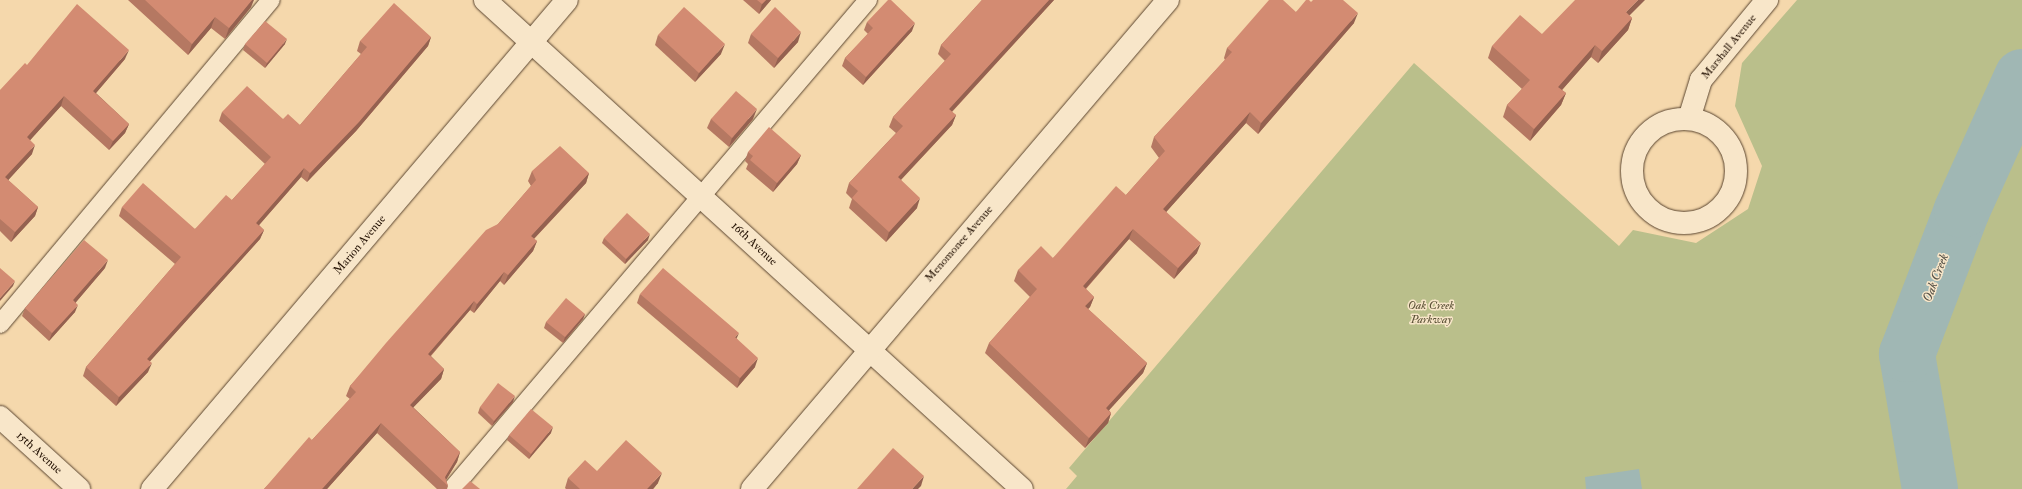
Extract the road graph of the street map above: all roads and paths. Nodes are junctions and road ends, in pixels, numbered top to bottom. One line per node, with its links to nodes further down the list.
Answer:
1 (271, 0): 10 (lane)
2 (485, 0): 7 (street, 16th Avenue)
3 (567, 0): 7 (street, Marion Avenue)
4 (868, 0): 9 (lane)
5 (1168, 0): 11 (street, Menomonee Avenue)
6 (1766, 0): 8 (street, Marshall Avenue)
7 (532, 42): 9 (street, 16th Avenue); 14 (street, Marion Avenue)
8 (1689, 119): 8 (street)
9 (701, 194): 11 (street, 16th Avenue); 15 (lane)
10 (0, 324)
11 (869, 350): 16 (street, Menomonee Avenue); 17 (street, 16th Avenue)
12 (0, 417): 13 (street, 15th Avenue)
13 (79, 489)
14 (152, 489)
15 (452, 489)
16 (752, 489)
17 (1022, 489)

